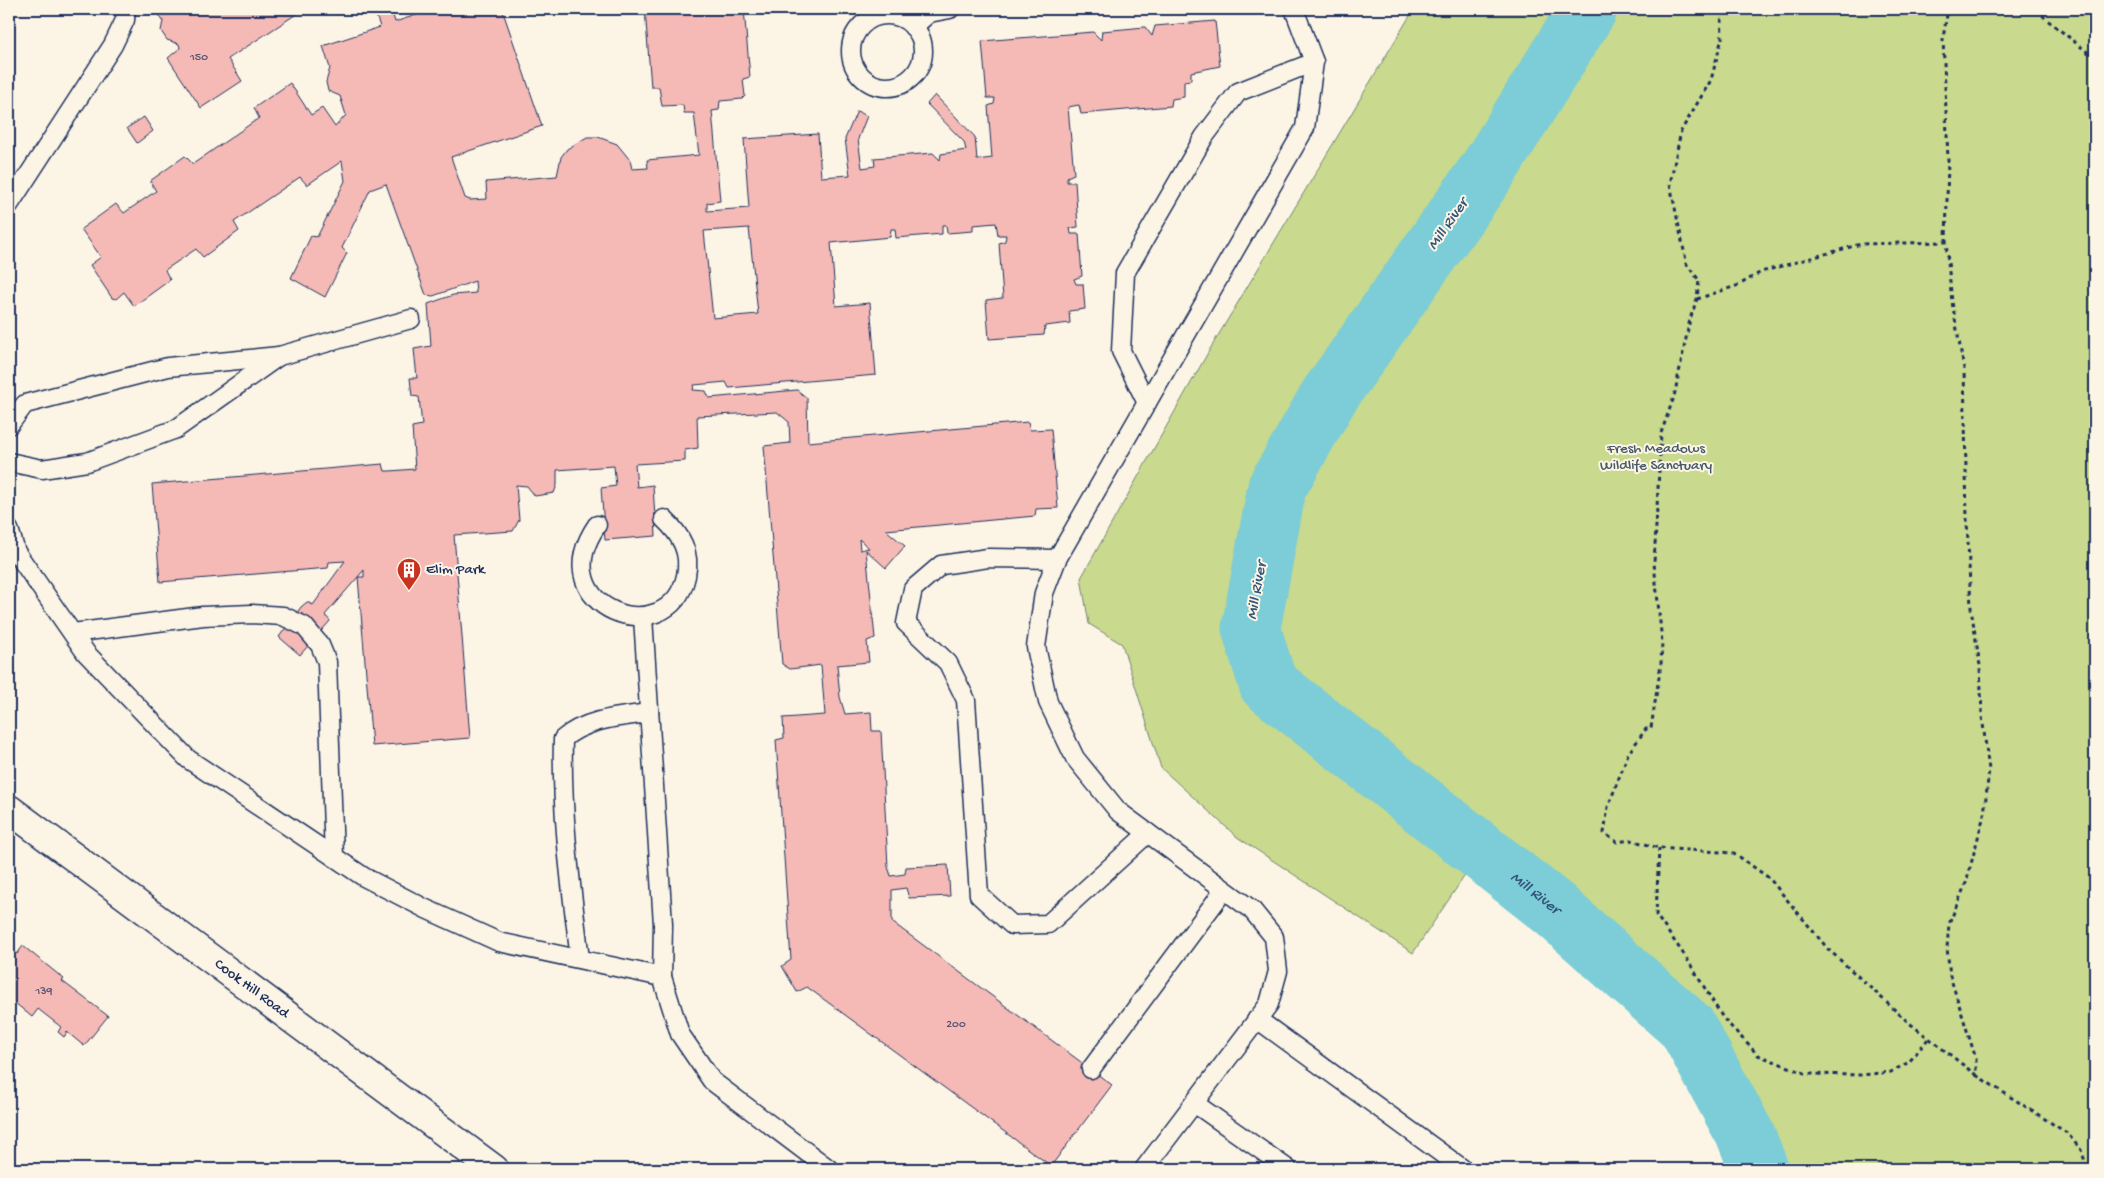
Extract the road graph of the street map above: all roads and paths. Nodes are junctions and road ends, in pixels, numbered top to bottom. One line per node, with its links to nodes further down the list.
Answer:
1 (126, 9): 10 (lane)
2 (950, 9): 7 (lane)
3 (1294, 9): 9 (lane)
4 (1721, 9): 12 (path)
5 (1948, 9): 11 (path)
6 (2037, 9): 8 (path)
7 (913, 27): 7 (lane)
8 (2095, 58)
9 (1314, 62): 15 (lane); 15 (lane)
10 (9, 205)
11 (1946, 242): 12 (path); 35 (path)
12 (1697, 299): 27 (path)
13 (411, 319): 14 (lane)
14 (279, 356): 16 (lane); 17 (lane)
15 (1147, 402): 21 (lane)
16 (9, 425)
17 (9, 462)
18 (664, 520): 22 (lane)
19 (596, 525): 22 (lane)
20 (9, 529): 23 (lane)
21 (1057, 559): 26 (lane); 26 (lane)
22 (643, 617): 24 (lane)
23 (73, 633): 28 (lane); 28 (lane)
24 (649, 713): 30 (lane); 31 (lane)
25 (9, 809): 37 (street, Cook Hill Road)
26 (1148, 833): 29 (lane)
27 (1659, 848): 33 (path); 33 (path)
28 (334, 857): 30 (lane)
29 (1224, 890): 32 (lane); 34 (lane)
30 (580, 959): 31 (lane)
31 (662, 978): 38 (lane)
32 (1257, 1019): 36 (lane); 41 (lane)
33 (1928, 1039): 35 (path)
34 (1090, 1069)
35 (1976, 1075): 42 (path)
36 (1194, 1103): 39 (lane); 40 (lane)
37 (494, 1169)
38 (829, 1169)
39 (1144, 1169)
40 (1288, 1169)
41 (1463, 1169)
42 (2088, 1169)

